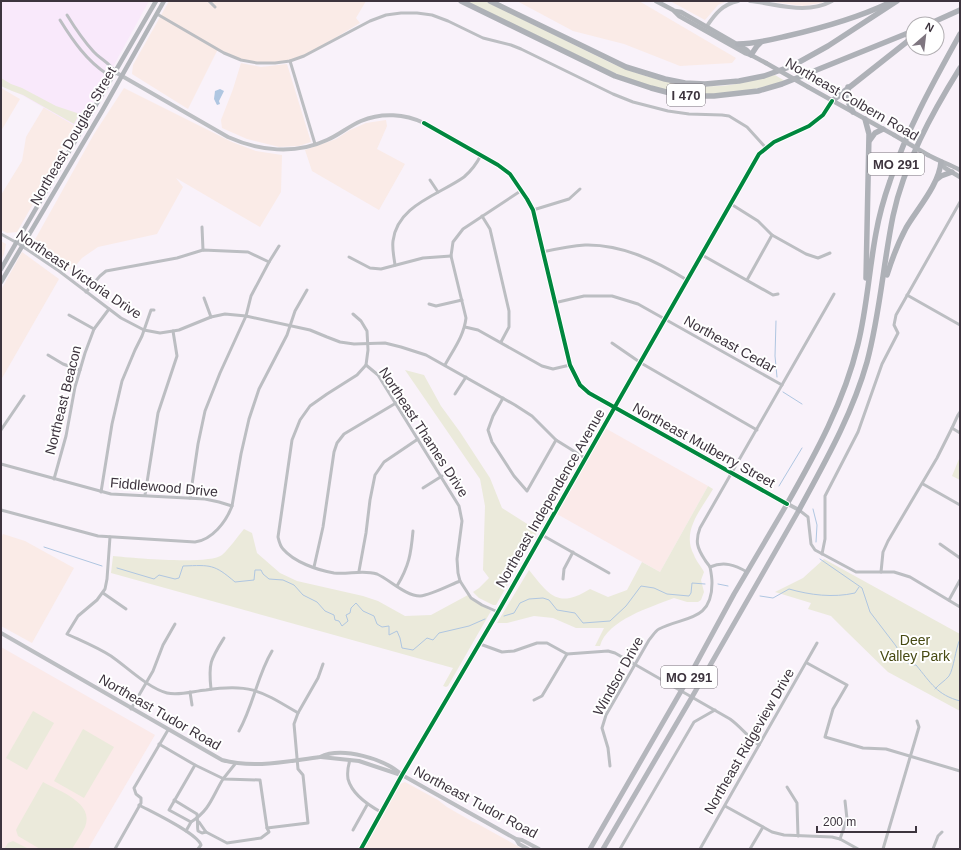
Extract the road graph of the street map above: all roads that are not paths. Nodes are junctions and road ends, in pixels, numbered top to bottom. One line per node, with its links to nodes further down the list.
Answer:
1 (156, 1): 28 (main road, Northeast Douglas Street)
2 (164, 1): 15 (main road, Northeast Douglas Street)
3 (209, 1): 12 (street)
4 (461, 1): 20 (highway, I 470)
5 (490, 1): 11 (highway, I 470)
6 (656, 1): 13 (main road, Northeast Colbern Road)
7 (738, 1): 19 (street)
8 (750, 1): 9 (street)
9 (832, 1)
10 (893, 1): 22 (highway)
11 (897, 1)
12 (215, 7)
13 (673, 10): 19 (main road, Northeast Colbern Road); 25 (main road, Northeast Colbern Road)
14 (960, 10): 17 (highway)
15 (157, 14): 26 (street); 29 (main road, Northeast Douglas Street)
16 (67, 15): 28 (street)
17 (946, 17)
18 (60, 20): 28 (street)
19 (707, 26): 24 (main road, Northeast Colbern Road)
20 (905, 34)
21 (960, 34): 80 (highway, MO 291)
22 (762, 42): 24 (highway); 25 (highway)
23 (905, 43): 30 (highway)
24 (738, 44): 25 (main road, Northeast Colbern Road)
25 (752, 55): 31 (main road, Northeast Colbern Road, bridge)
26 (290, 61): 36 (street); 37 (street)
27 (960, 68): 72 (highway, MO 291)
28 (115, 72): 29 (street, Northeast Mulberry Street); 55 (main road, Northeast Douglas Street)
29 (122, 76): 36 (street, Northeast Mulberry Street); 56 (main road, Northeast Douglas Street)
30 (848, 87): 31 (highway); 32 (highway)
31 (832, 101): 32 (main road, Northeast Colbern Road); 37 (street, Northeast Independence Avenue)
32 (853, 112): 33 (main road, Northeast Colbern Road)
33 (866, 119): 34 (main road, Northeast Colbern Road); 35 (highway)
34 (883, 129): 35 (highway); 39 (main road, Northeast Colbern Road, bridge)
35 (869, 142): 80 (highway)
36 (315, 144): 38 (street, Northeast Mulberry Street)
37 (766, 148): 49 (street, Northeast Independence Avenue)
38 (481, 155): 46 (street, Northeast Mulberry Street); 47 (street)
39 (941, 162): 40 (main road, Northeast Colbern Road); 41 (main road, Northeast Colbern Road); 44 (highway)
40 (960, 170)
41 (952, 172): 42 (main road, Northeast Colbern Road); 44 (highway)
42 (960, 177)
43 (430, 180): 47 (street)
44 (936, 181): 72 (highway)
45 (580, 189): 50 (street)
46 (522, 190): 50 (street, Northeast Mulberry Street); 51 (street)
47 (438, 192): 65 (street)
48 (960, 202): 75 (street)
49 (731, 204): 54 (street); 61 (street, Northeast Independence Avenue)
50 (532, 210): 59 (street, Northeast Mulberry Street)
51 (482, 216): 62 (street); 94 (street)
52 (202, 227): 58 (street)
53 (1, 234): 55 (street, Northeast Victoria Drive)
54 (772, 235): 60 (street); 68 (street)
55 (16, 243): 56 (street, Northeast Victoria Drive); 66 (main road, Northeast Douglas Street)
56 (22, 246): 69 (main road, Northeast Douglas Street); 71 (street, Northeast Victoria Drive)
57 (279, 246): 64 (street)
58 (203, 250): 64 (street); 71 (street)
59 (542, 252): 67 (street); 78 (street, Northeast Mulberry Street)
60 (830, 253)
61 (702, 255): 67 (street, Northeast Independence Avenue); 68 (street)
62 (451, 256): 65 (street); 77 (street)
63 (349, 257): 65 (street)
64 (269, 262): 85 (street)
65 (395, 265)
66 (1, 269)
67 (687, 280): 87 (street, Northeast Independence Avenue)
68 (747, 280): 73 (street)
69 (1, 282)
70 (307, 290): 88 (street)
71 (86, 292): 81 (street, Northeast Victoria Drive)
72 (881, 292): 131 (highway, MO 291)
73 (778, 294)
74 (834, 294): 104 (street, Windsor Drive)
75 (907, 295): 89 (street); 137 (street)
76 (204, 298): 86 (street)
77 (462, 300): 79 (street); 90 (street)
78 (554, 303): 87 (street, Northeast Cedar); 101 (street, Northeast Mulberry Street)
79 (429, 304)
80 (865, 306): 127 (highway, MO 291)
81 (109, 309): 91 (street, Northeast Beacon); 92 (street, Northeast Victoria Drive)
82 (154, 310): 92 (street)
83 (353, 314): 96 (street)
84 (69, 315): 91 (street)
85 (246, 316): 86 (street, Northeast Victoria Drive); 88 (street, Northeast Victoria Drive); 126 (street)
86 (211, 317): 93 (street, Northeast Victoria Drive)
87 (665, 320): 98 (street, Northeast Independence Avenue); 104 (street, Northeast Cedar)
88 (291, 325): 96 (street, Northeast Victoria Drive); 129 (street)
89 (960, 325)
90 (465, 327): 94 (street); 100 (street)
91 (94, 329): 102 (street, Northeast Beacon)
92 (144, 330): 93 (street, Northeast Victoria Drive); 124 (street)
93 (173, 331): 125 (street)
94 (501, 342): 101 (street)
95 (612, 343): 98 (street)
96 (368, 344): 99 (street); 100 (street, Northeast Victoria Drive)
97 (48, 355): 102 (street)
98 (641, 363): 109 (street, Northeast Independence Avenue); 113 (street)
99 (366, 365): 108 (street, Northeast Thames Drive); 139 (street)
100 (445, 365): 103 (street, Northeast Victoria Drive)
101 (570, 366): 109 (street, Northeast Mulberry Street)
102 (80, 370): 121 (street, Northeast Beacon)
103 (466, 377): 105 (street); 107 (street, Northeast Victoria Drive)
104 (782, 385): 113 (street, Windsor Drive)
105 (455, 394)
106 (24, 396): 112 (street)
107 (503, 398): 116 (street, Northeast Victoria Drive); 116 (street)
108 (396, 402): 115 (street, Northeast Thames Drive); 139 (street)
109 (614, 407): 117 (street, Northeast Independence Avenue); 119 (street, Northeast Mulberry Street)
110 (960, 412): 111 (street)
111 (952, 428): 114 (street); 122 (street)
112 (1, 430)
113 (757, 430): 119 (street, Windsor Drive)
114 (960, 433)
115 (418, 439): 120 (street, Northeast Thames Drive); 141 (street)
116 (556, 440): 117 (street, Northeast Victoria Drive)
117 (585, 458): 133 (street, Northeast Independence Avenue)
118 (1, 464): 121 (street, Fiddlewood Drive)
119 (732, 474): 127 (street, Northeast Mulberry Street); 140 (street, Windsor Drive)
120 (442, 476): 123 (street); 147 (street, Northeast Thames Drive)
121 (54, 478): 124 (street, Fiddlewood Drive)
122 (922, 484): 128 (street); 143 (street)
123 (423, 488)
124 (101, 492): 125 (street, Fiddlewood Drive)
125 (145, 495): 126 (street, Fiddlewood Drive)
126 (190, 498): 129 (street, Fiddlewood Drive)
127 (787, 504): 131 (street, Northeast Mulberry Street); 142 (main road, MO 291)
128 (960, 505)
129 (232, 506): 134 (street)
130 (1, 510): 134 (street)
131 (799, 510): 137 (street); 169 (main road, MO 291)
132 (413, 531): 148 (street)
133 (542, 535): 136 (street); 153 (street, Northeast Independence Avenue)
134 (110, 537): 149 (street)
135 (940, 544): 138 (street)
136 (573, 552): 144 (street); 145 (street)
137 (822, 554): 143 (street)
138 (960, 558)
139 (314, 567): 141 (street)
140 (710, 567): 142 (street); 163 (street, Windsor Drive)
141 (358, 571): 148 (street)
142 (747, 572): 167 (main road, MO 291)
143 (882, 572): 150 (street)
144 (609, 573)
145 (563, 579)
146 (960, 580): 150 (street)
147 (460, 581): 148 (street); 153 (street, Northeast Thames Drive)
148 (397, 586)
149 (103, 594): 152 (street); 164 (street)
150 (949, 600): 151 (street)
151 (960, 606)
152 (126, 609)
153 (498, 612): 158 (street, Northeast Independence Avenue)
154 (175, 624): 164 (street)
155 (1, 633): 172 (street, Northeast Tudor Road)
156 (224, 638): 165 (street)
157 (817, 643): 161 (street, Northeast Ridgeview Drive)
158 (480, 644): 160 (street); 188 (street, Northeast Independence Avenue)
159 (272, 651): 166 (street)
160 (567, 654): 163 (street); 170 (street)
161 (807, 663): 179 (street, Northeast Ridgeview Drive); 180 (street)
162 (323, 664): 174 (street)
163 (635, 665): 167 (street); 186 (street, Windsor Drive)
164 (147, 683): 168 (street); 172 (street)
165 (211, 689): 166 (street); 168 (street)
166 (256, 690): 174 (street); 177 (street)
167 (681, 691): 169 (street); 214 (main road, MO 291)
168 (190, 692): 171 (street)
169 (692, 697): 173 (street); 215 (main road, MO 291)
170 (534, 700)
171 (192, 705)
172 (132, 709): 176 (street, Northeast Tudor Road)
173 (715, 710): 179 (street); 216 (street)
174 (298, 712): 182 (street)
175 (917, 721): 180 (street)
176 (168, 730): 178 (street); 184 (street, Northeast Tudor Road)
177 (239, 730)
178 (159, 744): 185 (street); 193 (street)
179 (759, 745): 195 (street, Northeast Ridgeview Drive)
180 (911, 756): 187 (street); 220 (street)
181 (320, 757): 182 (street, Northeast Tudor Road); 183 (street, Northeast Tudor Road); 188 (street, Northeast Tudor Road)
182 (297, 760): 184 (street, Northeast Tudor Road); 199 (street)
183 (350, 760): 188 (street, Northeast Tudor Road); 194 (street)
184 (235, 764): 189 (street)
185 (195, 765): 189 (street); 191 (street)
186 (610, 766)
187 (960, 771)
188 (402, 775): 196 (street, Northeast Independence Avenue); 206 (street, Northeast Tudor Road)
189 (224, 779): 197 (street); 199 (street)
190 (787, 786): 205 (street)
191 (174, 800): 197 (street); 198 (street)
192 (845, 801): 207 (street)
193 (139, 805): 202 (street); 210 (street)
194 (367, 805): 196 (street); 201 (street)
195 (725, 806): 200 (street); 217 (street, Northeast Ridgeview Drive)
196 (381, 812): 212 (street, Northeast Independence Avenue)
197 (198, 820): 198 (street); 203 (street); 203 (street)
198 (192, 822): 202 (street)
199 (268, 828): 203 (street)
200 (762, 828): 205 (street); 218 (street)
201 (353, 830)
202 (186, 831): 211 (street)
203 (206, 832)
204 (942, 832): 221 (street)
205 (798, 836): 207 (street)
206 (516, 839): 208 (street, Northeast Tudor Road); 209 (street)
207 (840, 839): 219 (street)
208 (532, 845): 209 (street); 213 (street, Northeast Tudor Road)
209 (526, 848)
210 (115, 849)
211 (198, 849)
212 (361, 849)
213 (539, 849)
214 (590, 849)
215 (603, 849)
216 (620, 849)
217 (700, 849)
218 (750, 849)
219 (858, 849)
220 (883, 849)
221 (933, 849)

